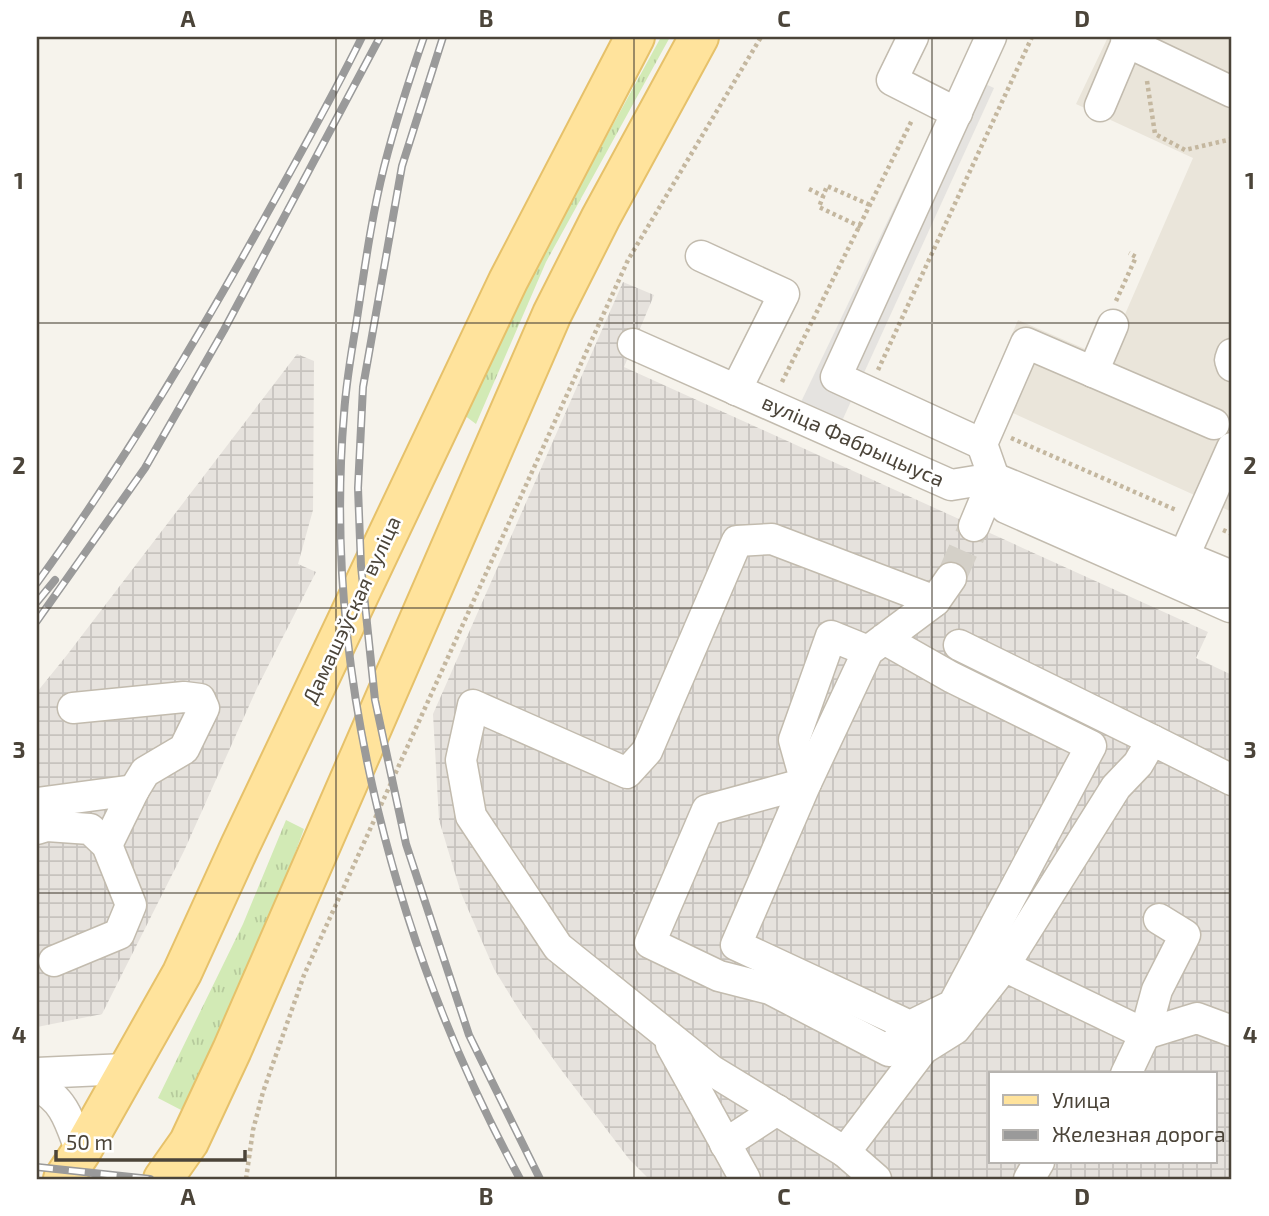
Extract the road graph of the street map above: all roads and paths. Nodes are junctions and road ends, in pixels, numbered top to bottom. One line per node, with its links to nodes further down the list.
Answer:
1 (635, 37): 54 (main road, Дамашэўская вуліца)
2 (699, 37): 63 (main road)
3 (761, 37): 64 (path)
4 (913, 37): 10 (street)
5 (991, 37): 10 (street)
6 (1032, 37): 22 (path)
7 (1132, 43): 8 (street); 9 (street); 11 (path)
8 (1232, 92)
9 (1100, 106)
10 (957, 113): 25 (street)
11 (1232, 139)
12 (809, 189): 13 (path)
13 (824, 196): 14 (path); 15 (path)
14 (870, 205)
15 (861, 227)
16 (701, 256): 23 (street)
17 (1113, 325): 21 (street)
18 (633, 344): 23 (street, вуліца Фабрыцыуса)
19 (1232, 354): 20 (street)
20 (1232, 366)
21 (1093, 372): 24 (street); 25 (street)
22 (876, 376)
23 (736, 390): 27 (street, вуліца Фабрыцыуса)
24 (1214, 424)
25 (985, 436): 27 (street); 29 (path)
26 (1232, 449): 29 (street)
27 (994, 478): 30 (street); 32 (street)
28 (1006, 508): 34 (street)
29 (1200, 520): 31 (path); 32 (street)
30 (974, 526)
31 (1232, 534)
32 (1184, 556): 33 (street)
33 (1232, 576)
34 (1231, 605)
35 (876, 645): 40 (street); 40 (street); 50 (street); 52 (street)
36 (959, 645): 38 (street)
37 (73, 708): 41 (street)
38 (1152, 740): 39 (street); 48 (street)
39 (1232, 780)
40 (806, 783): 46 (street); 49 (street)
41 (134, 790): 42 (street); 44 (street)
42 (37, 803)
43 (37, 828): 44 (street)
44 (107, 845): 47 (street)
45 (1159, 919): 53 (street)
46 (736, 946): 49 (street); 50 (street)
47 (54, 961)
48 (1004, 966): 53 (street); 60 (street)
49 (719, 976): 50 (street)
50 (910, 1026)
51 (1232, 1031): 53 (street)
52 (663, 1032): 58 (street); 59 (street)
53 (1145, 1034): 55 (street)
54 (127, 1069): 56 (street); 61 (main road, Дамашэўская вуліца)
55 (1127, 1072)
56 (37, 1073)
57 (37, 1087): 61 (street)
58 (777, 1110): 59 (street); 60 (street)
59 (725, 1144): 65 (street)
60 (845, 1152): 66 (street)
61 (72, 1166): 62 (main road, Дамашэўская вуліца)
62 (54, 1179)
63 (163, 1179)
64 (246, 1179)
65 (745, 1179)
66 (876, 1179)

